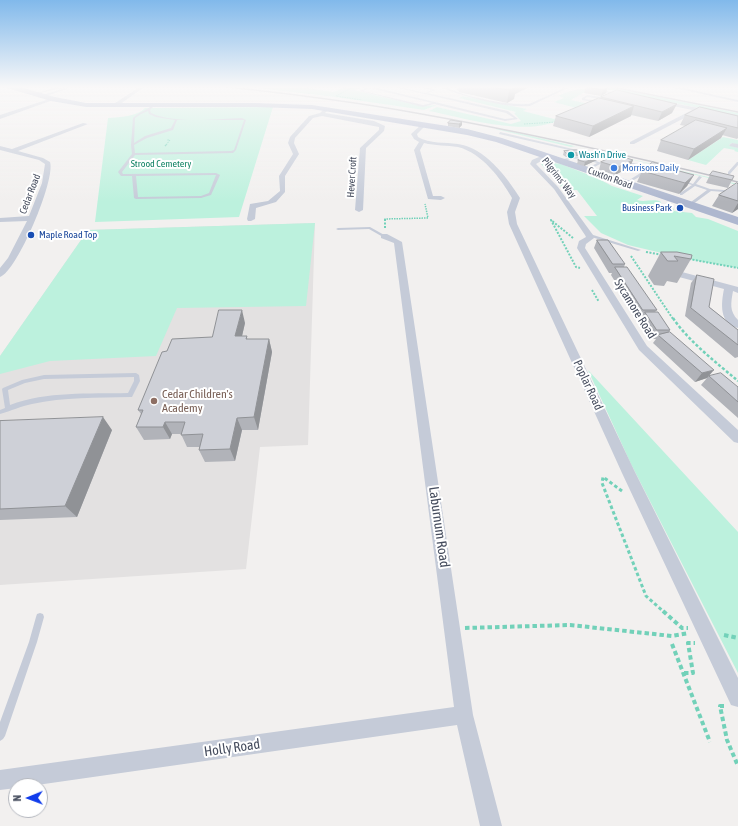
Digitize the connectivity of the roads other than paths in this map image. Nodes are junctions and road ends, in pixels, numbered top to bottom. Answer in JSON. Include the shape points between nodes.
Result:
{"nodes":[{"id":1,"x":84,"y":125,"type":"edge"},
{"id":2,"x":133,"y":125,"type":"edge"},
{"id":3,"x":175,"y":125,"type":"edge"},
{"id":4,"x":243,"y":125,"type":"edge"},
{"id":5,"x":304,"y":125,"type":"edge"},
{"id":6,"x":378,"y":125,"type":"edge"},
{"id":7,"x":420,"y":125,"type":"edge"},
{"id":8,"x":423,"y":125,"type":"junction"},
{"id":9,"x":668,"y":125,"type":"edge"},
{"id":10,"x":500,"y":133,"type":"dead end"},
{"id":11,"x":422,"y":142,"type":"junction"},
{"id":12,"x":132,"y":144,"type":"junction"},
{"id":13,"x":632,"y":144,"type":"dead end"},
{"id":14,"x":0,"y":148,"type":"edge"},
{"id":15,"x":13,"y":151,"type":"junction"},
{"id":16,"x":134,"y":154,"type":"junction"},
{"id":17,"x":546,"y":156,"type":"junction"},
{"id":18,"x":579,"y":156,"type":"junction"},
{"id":19,"x":563,"y":158,"type":"junction"},
{"id":20,"x":574,"y":158,"type":"junction"},
{"id":21,"x":607,"y":160,"type":"junction"},
{"id":22,"x":600,"y":163,"type":"junction"},
{"id":23,"x":738,"y":163,"type":"edge"},
{"id":24,"x":628,"y":166,"type":"edge"},
{"id":25,"x":590,"y":168,"type":"junction"},
{"id":26,"x":647,"y":171,"type":"junction"},
{"id":27,"x":654,"y":173,"type":"edge"},
{"id":28,"x":729,"y":173,"type":"edge"},
{"id":29,"x":134,"y":175,"type":"junction"},
{"id":30,"x":700,"y":177,"type":"dead end"},
{"id":31,"x":632,"y":180,"type":"dead end"},
{"id":32,"x":681,"y":181,"type":"edge"},
{"id":33,"x":694,"y":185,"type":"junction"},
{"id":34,"x":710,"y":190,"type":"junction"},
{"id":35,"x":738,"y":192,"type":"edge"},
{"id":36,"x":682,"y":194,"type":"edge"},
{"id":37,"x":441,"y":198,"type":"dead end"},
{"id":38,"x":688,"y":206,"type":"junction"},
{"id":39,"x":359,"y":210,"type":"dead end"},
{"id":40,"x":32,"y":218,"type":"junction"},
{"id":41,"x":251,"y":219,"type":"dead end"},
{"id":42,"x":0,"y":220,"type":"edge"},
{"id":43,"x":738,"y":222,"type":"edge"},
{"id":44,"x":738,"y":226,"type":"edge"},
{"id":45,"x":338,"y":229,"type":"dead end"},
{"id":46,"x":384,"y":236,"type":"joint"},
{"id":47,"x":590,"y":236,"type":"junction"},
{"id":48,"x":639,"y":250,"type":"road end"},
{"id":49,"x":0,"y":274,"type":"edge"},
{"id":50,"x":682,"y":275,"type":"edge"},
{"id":51,"x":733,"y":289,"type":"edge"},
{"id":52,"x":738,"y":325,"type":"edge"},
{"id":53,"x":8,"y":409,"type":"junction"},
{"id":54,"x":0,"y":412,"type":"edge"},
{"id":55,"x":738,"y":438,"type":"edge"},
{"id":56,"x":40,"y":617,"type":"dead end"},
{"id":57,"x":738,"y":698,"type":"edge"},
{"id":58,"x":464,"y":716,"type":"junction"},
{"id":59,"x":0,"y":736,"type":"edge"},
{"id":60,"x":0,"y":780,"type":"edge"},
{"id":61,"x":491,"y":826,"type":"edge"}],
"edges":[{"from":1,"to":15,"type":"street"},
{"from":2,"to":12,"type":"lane"},
{"from":3,"to":12,"type":"lane","via":[[172,129]]},
{"from":4,"to":16,"type":"lane","via":[[232,152]]},
{"from":5,"to":41,"type":"street","via":[[292,138],[291,143],[296,154],[282,176],[283,191],[269,204],[253,206]]},
{"from":6,"to":39,"type":"street","name":"Hever Croft","via":[[382,126],[382,130],[363,148]]},
{"from":7,"to":8,"type":"main road","name":"Cuxton Road"},
{"from":8,"to":11,"type":"street","via":[[414,135]]},
{"from":8,"to":17,"type":"main road","name":"Cuxton Road","via":[[480,134]]},
{"from":9,"to":13,"type":"street"},
{"from":10,"to":26,"type":"lane","via":[[650,168]]},
{"from":11,"to":37,"type":"street","via":[[417,150],[430,198]]},
{"from":11,"to":57,"type":"street","name":"Poplar Road","via":[[452,144],[473,151],[490,165],[514,194],[515,201],[511,212],[513,224]]},
{"from":12,"to":16,"type":"lane"},
{"from":14,"to":15,"type":"street","name":"Cedar Road"},
{"from":15,"to":40,"type":"street","name":"Cedar Road","via":[[41,159],[48,163],[50,169]]},
{"from":16,"to":29,"type":"lane","via":[[120,172]]},
{"from":17,"to":19,"type":"main road","name":"Cuxton Road"},
{"from":17,"to":47,"type":"street","name":"Pilgrims' Way","via":[[533,163],[556,188]]},
{"from":18,"to":20,"type":"lane"},
{"from":18,"to":21,"type":"lane"},
{"from":18,"to":22,"type":"lane"},
{"from":19,"to":20,"type":"lane"},
{"from":19,"to":25,"type":"main road","name":"Cuxton Road"},
{"from":20,"to":25,"type":"lane"},
{"from":21,"to":22,"type":"lane"},
{"from":21,"to":24,"type":"lane"},
{"from":22,"to":25,"type":"lane"},
{"from":23,"to":28,"type":"lane"},
{"from":25,"to":38,"type":"main road","name":"Cuxton Road"},
{"from":26,"to":27,"type":"lane"},
{"from":26,"to":31,"type":"lane"},
{"from":29,"to":29,"type":"lane","via":[[215,174],[218,175],[210,194],[136,198]]},
{"from":30,"to":33,"type":"lane"},
{"from":32,"to":33,"type":"lane"},
{"from":33,"to":34,"type":"lane"},
{"from":33,"to":36,"type":"lane"},
{"from":34,"to":35,"type":"lane"},
{"from":34,"to":38,"type":"lane"},
{"from":38,"to":43,"type":"main road","name":"Cuxton Road","via":[[702,208]]},
{"from":38,"to":44,"type":"main road","name":"Cuxton Road"},
{"from":40,"to":42,"type":"street"},
{"from":40,"to":49,"type":"street","name":"Cedar Road","via":[[13,257]]},
{"from":45,"to":46,"type":"lane","via":[[370,228]]},
{"from":46,"to":58,"type":"street","name":"Laburnum Road","via":[[398,242]]},
{"from":47,"to":48,"type":"lane"},
{"from":47,"to":55,"type":"street","name":"Sycamore Road","via":[[582,243],[581,248],[641,345]]},
{"from":50,"to":51,"type":"street"},
{"from":51,"to":52,"type":"street","via":[[725,310]]},
{"from":53,"to":53,"type":"lane","via":[[28,402],[51,399],[130,395],[137,381],[136,375],[44,377],[24,381],[5,389]]},
{"from":53,"to":54,"type":"lane"},
{"from":56,"to":59,"type":"lane"},
{"from":58,"to":60,"type":"street","name":"Holly Road"},
{"from":58,"to":61,"type":"street","name":"Laburnum Road"}]}
